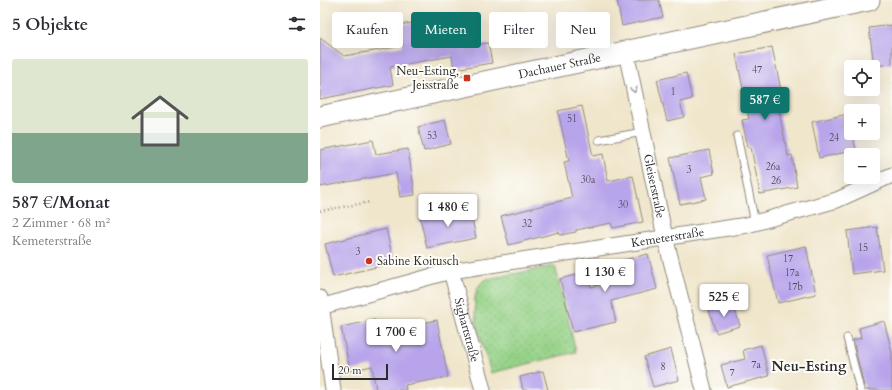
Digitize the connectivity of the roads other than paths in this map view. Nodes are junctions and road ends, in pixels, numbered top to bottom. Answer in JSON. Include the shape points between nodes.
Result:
{"nodes":[{"id":1,"x":869,"y":0,"type":"edge"},
{"id":2,"x":626,"y":52,"type":"junction"},
{"id":3,"x":320,"y":117,"type":"edge"},
{"id":4,"x":644,"y":132,"type":"junction"},
{"id":5,"x":737,"y":136,"type":"dead end"},
{"id":6,"x":599,"y":140,"type":"dead end"},
{"id":7,"x":892,"y":175,"type":"edge"},
{"id":8,"x":755,"y":223,"type":"junction"},
{"id":9,"x":666,"y":237,"type":"junction"},
{"id":10,"x":451,"y":271,"type":"junction"},
{"id":11,"x":321,"y":303,"type":"edge"},
{"id":12,"x":847,"y":338,"type":"dead end"},
{"id":13,"x":333,"y":390,"type":"edge"},
{"id":14,"x":483,"y":390,"type":"edge"},
{"id":15,"x":704,"y":390,"type":"edge"},
{"id":16,"x":860,"y":390,"type":"edge"}],
"edges":[{"from":1,"to":2,"type":"street","name":"Dachauer Straße"},
{"from":2,"to":3,"type":"street","name":"Dachauer Straße"},
{"from":2,"to":4,"type":"street","name":"Gleiserstraße","one_way":true},
{"from":4,"to":6,"type":"lane"},
{"from":4,"to":9,"type":"street","name":"Gleiserstraße"},
{"from":5,"to":8,"type":"lane"},
{"from":7,"to":8,"type":"street","name":"Kemeterstraße","via":[[837,200]]},
{"from":8,"to":9,"type":"street","name":"Kemeterstraße"},
{"from":9,"to":10,"type":"street","name":"Kemeterstraße"},
{"from":9,"to":15,"type":"street","name":"Gleiserstraße"},
{"from":10,"to":11,"type":"street","name":"Kemeterstraße"},
{"from":10,"to":14,"type":"street","name":"Sighartstraße"},
{"from":11,"to":13,"type":"street"},
{"from":12,"to":16,"type":"lane"}]}
